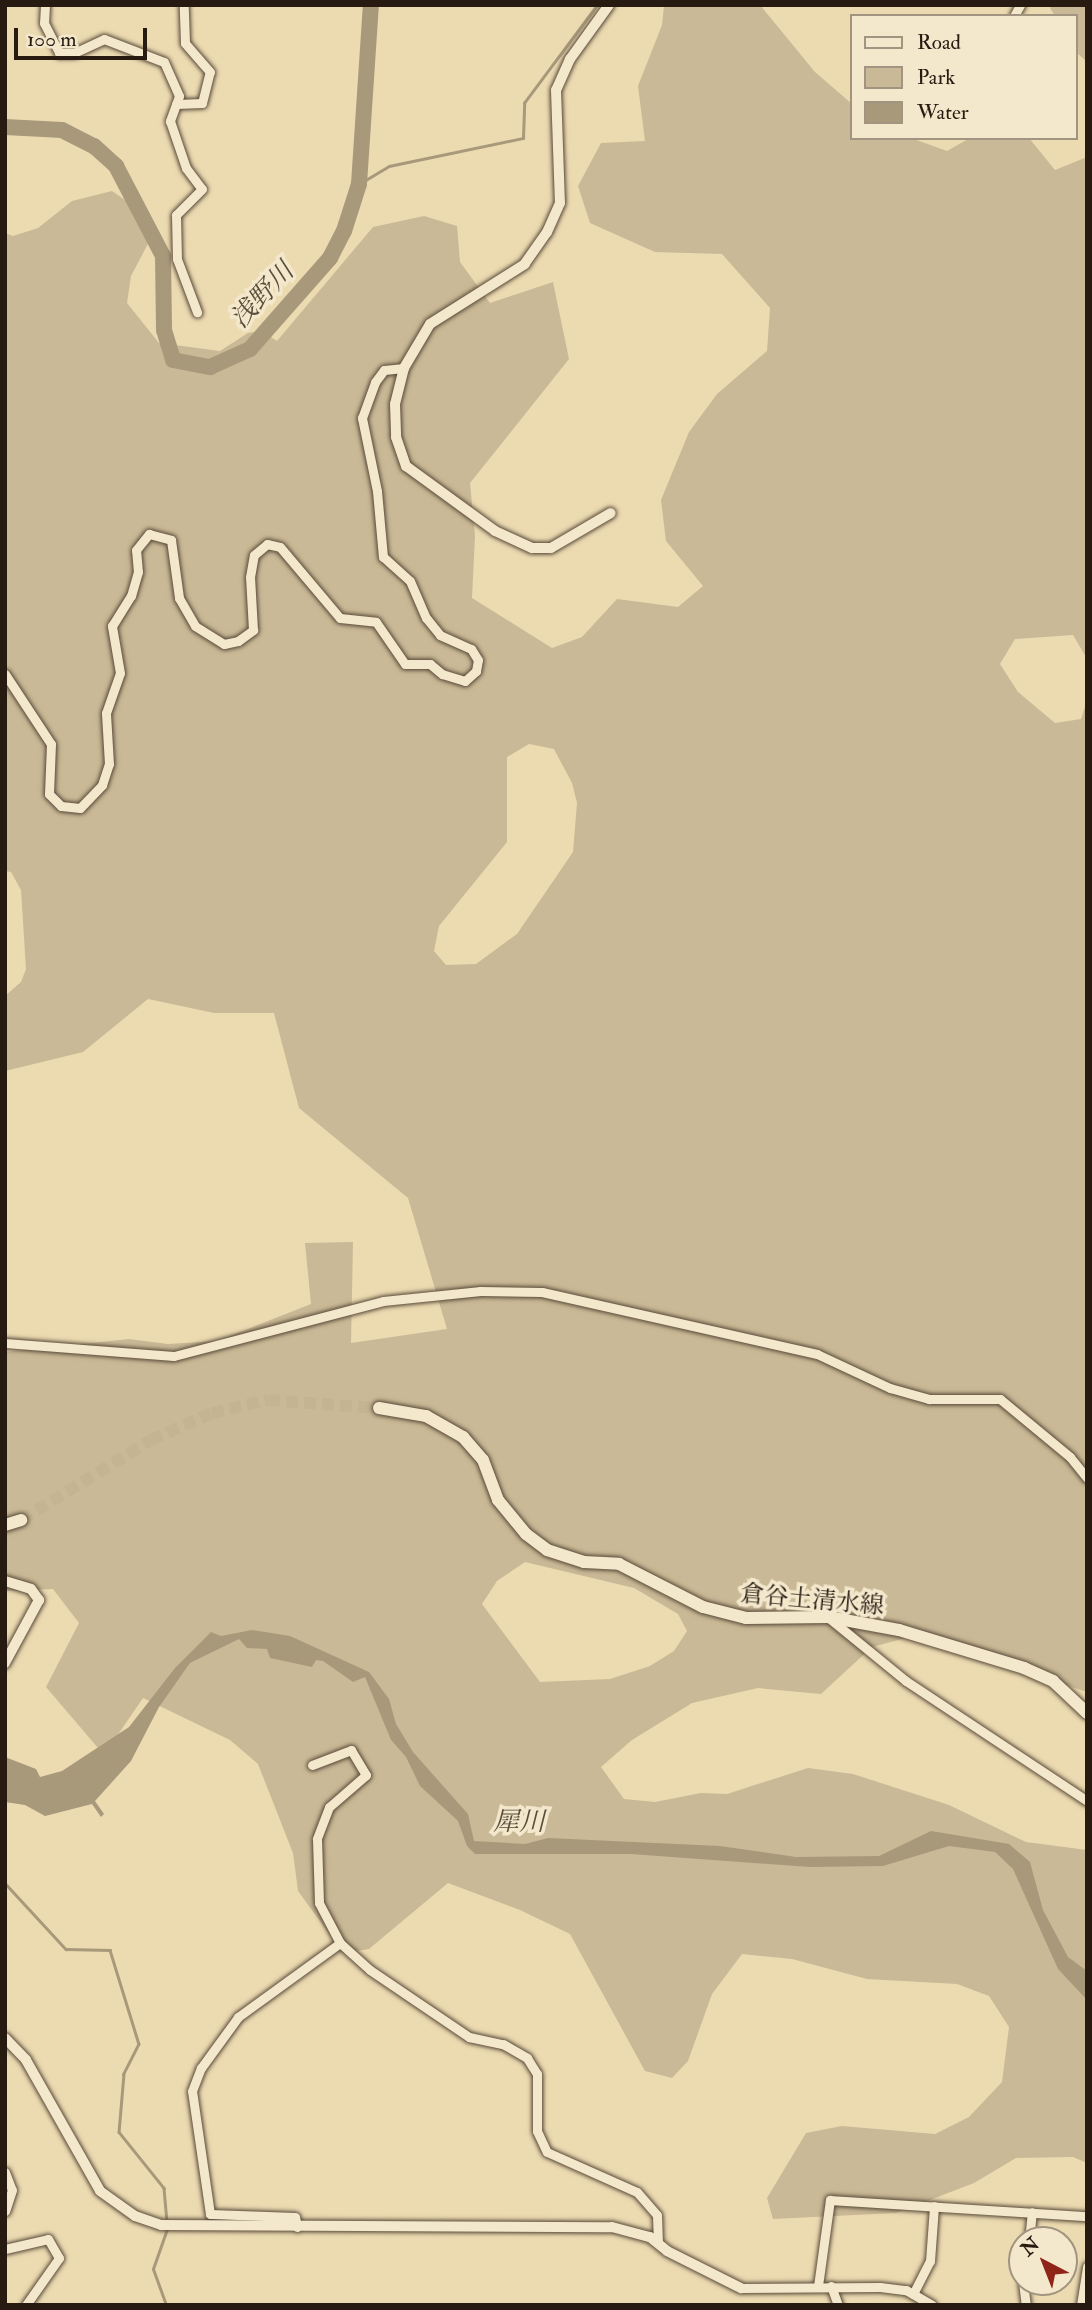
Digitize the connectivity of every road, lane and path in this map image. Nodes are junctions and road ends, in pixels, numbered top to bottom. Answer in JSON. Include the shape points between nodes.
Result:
{"nodes":[{"id":1,"x":45,"y":5,"type":"edge"},
{"id":2,"x":184,"y":5,"type":"edge"},
{"id":3,"x":610,"y":5,"type":"edge"},
{"id":4,"x":176,"y":103,"type":"junction"},
{"id":5,"x":197,"y":312,"type":"dead end"},
{"id":6,"x":404,"y":369,"type":"junction"},
{"id":7,"x":611,"y":513,"type":"dead end"},
{"id":8,"x":5,"y":674,"type":"edge"},
{"id":9,"x":5,"y":1343,"type":"edge"},
{"id":10,"x":379,"y":1408,"type":"tunnel mouth"},
{"id":11,"x":1087,"y":1478,"type":"edge"},
{"id":12,"x":22,"y":1520,"type":"tunnel mouth"},
{"id":13,"x":5,"y":1525,"type":"edge"},
{"id":14,"x":5,"y":1581,"type":"edge"},
{"id":15,"x":828,"y":1617,"type":"junction"},
{"id":16,"x":5,"y":1663,"type":"edge"},
{"id":17,"x":1087,"y":1713,"type":"edge"},
{"id":18,"x":312,"y":1765,"type":"dead end"},
{"id":19,"x":1087,"y":1801,"type":"edge"},
{"id":20,"x":340,"y":1943,"type":"junction"},
{"id":21,"x":5,"y":2038,"type":"edge"},
{"id":22,"x":5,"y":2172,"type":"edge"},
{"id":23,"x":934,"y":2207,"type":"junction"},
{"id":24,"x":5,"y":2211,"type":"edge"},
{"id":25,"x":1032,"y":2212,"type":"junction"},
{"id":26,"x":1087,"y":2216,"type":"edge"},
{"id":27,"x":1030,"y":2226,"type":"edge"},
{"id":28,"x":295,"y":2227,"type":"junction"},
{"id":29,"x":658,"y":2243,"type":"junction"},
{"id":30,"x":5,"y":2249,"type":"edge"},
{"id":31,"x":1087,"y":2266,"type":"edge"},
{"id":32,"x":818,"y":2286,"type":"junction"},
{"id":33,"x":831,"y":2286,"type":"junction"},
{"id":34,"x":741,"y":2288,"type":"joint"},
{"id":35,"x":913,"y":2294,"type":"junction"},
{"id":36,"x":26,"y":2305,"type":"edge"},
{"id":37,"x":838,"y":2305,"type":"edge"},
{"id":38,"x":932,"y":2305,"type":"edge"},
{"id":39,"x":1081,"y":2305,"type":"edge"}],
"edges":[{"from":1,"to":4,"type":"street","via":[[44,23],[59,53],[74,53],[104,40],[157,58],[164,62],[178,90]]},
{"from":2,"to":4,"type":"street","via":[[186,43],[210,72],[202,103]]},
{"from":3,"to":6,"type":"street","via":[[570,59],[556,90],[560,203],[547,232],[525,264],[430,324]]},
{"from":4,"to":5,"type":"street","via":[[170,121],[186,168],[202,189],[176,215],[177,259]]},
{"from":6,"to":7,"type":"street","via":[[395,404],[396,437],[406,466],[430,487],[495,531],[532,548],[569,542]]},
{"from":6,"to":8,"type":"street","via":[[384,370],[362,418],[377,491],[383,557],[411,580],[426,618],[440,635],[471,649],[478,660],[476,671],[465,681],[442,674],[430,664],[405,664],[376,622],[340,618],[280,547],[267,544],[254,555],[250,578],[253,630],[239,641],[224,644],[195,626],[179,597],[170,540],[149,534],[136,551],[138,572],[131,596],[112,626],[120,673],[106,713],[109,764],[102,785],[80,808],[61,806],[49,793],[51,744]]},
{"from":9,"to":11,"type":"street","via":[[174,1356],[383,1301],[480,1291],[542,1292],[817,1354],[890,1388],[929,1399],[1000,1399],[1070,1457]]},
{"from":10,"to":15,"type":"main road","name":"倉谷土清水線","via":[[426,1416],[463,1437],[483,1460],[498,1500],[526,1534],[547,1550],[584,1562],[619,1564],[703,1607],[746,1618]]},
{"from":12,"to":13,"type":"main road"},
{"from":14,"to":16,"type":"street","via":[[32,1589],[38,1600]]},
{"from":15,"to":17,"type":"main road","name":"倉谷土清水線","via":[[899,1630],[1024,1668],[1052,1681]]},
{"from":15,"to":19,"type":"street","via":[[906,1681]]},
{"from":18,"to":20,"type":"street","via":[[351,1750],[366,1775],[329,1807],[317,1839],[319,1903]]},
{"from":20,"to":28,"type":"street","via":[[238,2017],[201,2068],[192,2091],[210,2214],[295,2217]]},
{"from":20,"to":29,"type":"street","via":[[370,1970],[469,2037],[503,2044],[527,2058],[537,2074],[537,2131],[547,2152],[637,2192],[657,2215]]},
{"from":21,"to":28,"type":"street","via":[[26,2060],[100,2191],[119,2207],[161,2225]]},
{"from":22,"to":24,"type":"street","via":[[12,2190]]},
{"from":23,"to":25,"type":"street"},
{"from":23,"to":32,"type":"street","via":[[830,2200]]},
{"from":23,"to":35,"type":"street","via":[[930,2261]]},
{"from":25,"to":26,"type":"street"},
{"from":25,"to":27,"type":"street"},
{"from":28,"to":29,"type":"street","via":[[572,2225],[612,2227]]},
{"from":29,"to":34,"type":"street"},
{"from":30,"to":36,"type":"street","via":[[48,2239],[59,2258]]},
{"from":31,"to":39,"type":"street"},
{"from":32,"to":33,"type":"street"},
{"from":32,"to":34,"type":"street"},
{"from":33,"to":35,"type":"street","via":[[880,2287]]},
{"from":33,"to":37,"type":"street"},
{"from":35,"to":38,"type":"street"}]}
